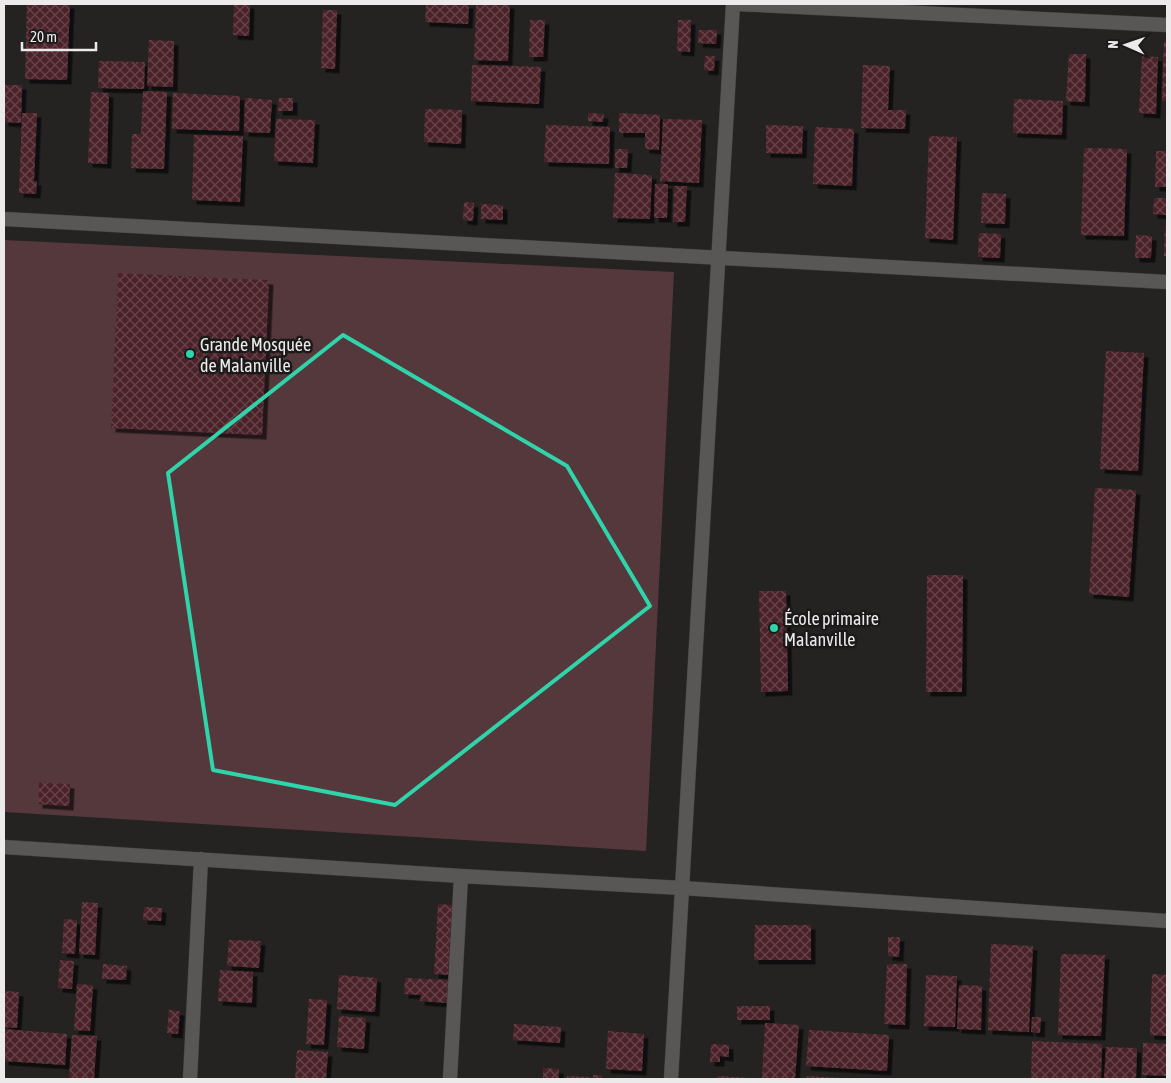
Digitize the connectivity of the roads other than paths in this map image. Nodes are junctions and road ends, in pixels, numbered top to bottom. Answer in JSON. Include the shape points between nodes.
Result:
{"nodes":[{"id":1,"x":735,"y":4,"type":"edge"},
{"id":2,"x":1167,"y":25,"type":"edge"},
{"id":3,"x":4,"y":219,"type":"edge"},
{"id":4,"x":719,"y":258,"type":"junction"},
{"id":5,"x":1167,"y":282,"type":"edge"},
{"id":6,"x":4,"y":848,"type":"edge"},
{"id":7,"x":201,"y":859,"type":"junction"},
{"id":8,"x":461,"y":876,"type":"junction"},
{"id":9,"x":682,"y":888,"type":"junction"},
{"id":10,"x":1167,"y":921,"type":"edge"},
{"id":11,"x":190,"y":1079,"type":"edge"},
{"id":12,"x":450,"y":1079,"type":"edge"},
{"id":13,"x":671,"y":1079,"type":"edge"}],
"edges":[{"from":1,"to":2,"type":"street"},
{"from":1,"to":4,"type":"street"},
{"from":3,"to":4,"type":"street"},
{"from":4,"to":5,"type":"street"},
{"from":4,"to":9,"type":"street"},
{"from":6,"to":7,"type":"street"},
{"from":7,"to":8,"type":"street"},
{"from":7,"to":11,"type":"street"},
{"from":8,"to":9,"type":"street"},
{"from":8,"to":12,"type":"street"},
{"from":9,"to":10,"type":"street"},
{"from":9,"to":13,"type":"street"}]}
